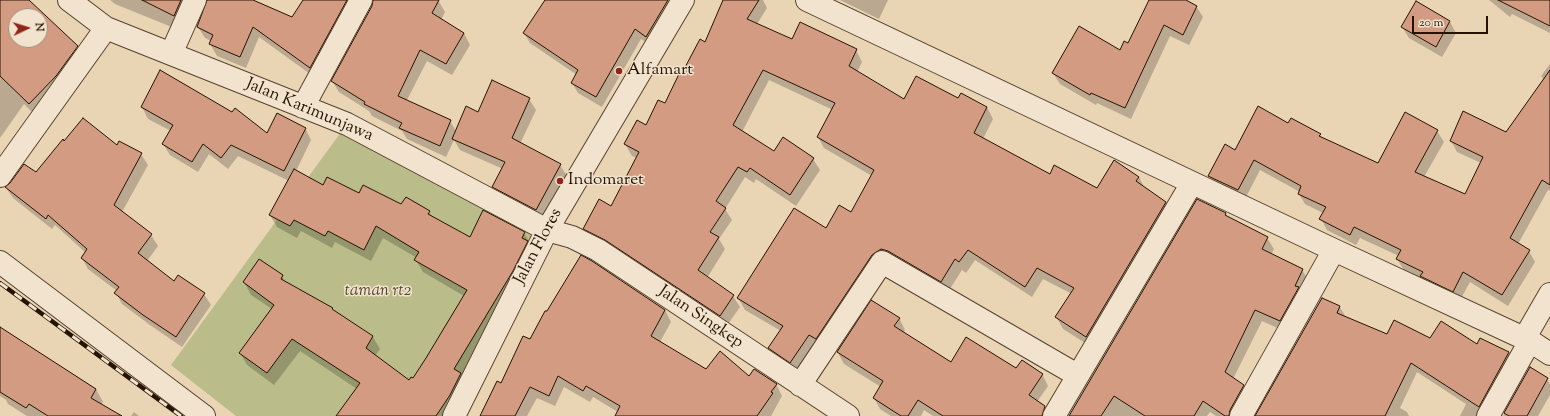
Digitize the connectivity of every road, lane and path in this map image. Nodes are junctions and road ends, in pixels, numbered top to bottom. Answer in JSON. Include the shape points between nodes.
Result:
{"nodes":[{"id":1,"x":69,"y":0,"type":"edge"},
{"id":2,"x":195,"y":0,"type":"edge"},
{"id":3,"x":361,"y":0,"type":"edge"},
{"id":4,"x":683,"y":0,"type":"edge"},
{"id":5,"x":807,"y":0,"type":"edge"},
{"id":6,"x":106,"y":28,"type":"junction"},
{"id":7,"x":171,"y":54,"type":"junction"},
{"id":8,"x":303,"y":107,"type":"junction"},
{"id":9,"x":0,"y":176,"type":"edge"},
{"id":10,"x":1192,"y":183,"type":"junction"},
{"id":11,"x":547,"y":230,"type":"junction"},
{"id":12,"x":1334,"y":250,"type":"junction"},
{"id":13,"x":0,"y":262,"type":"edge"},
{"id":14,"x":1550,"y":294,"type":"edge"},
{"id":15,"x":1527,"y":340,"type":"junction"},
{"id":16,"x":1550,"y":354,"type":"edge"},
{"id":17,"x":1077,"y":375,"type":"junction"},
{"id":18,"x":800,"y":385,"type":"junction"},
{"id":19,"x":204,"y":416,"type":"edge"},
{"id":20,"x":454,"y":416,"type":"edge"},
{"id":21,"x":848,"y":416,"type":"edge"},
{"id":22,"x":1054,"y":416,"type":"edge"},
{"id":23,"x":1241,"y":416,"type":"edge"},
{"id":24,"x":1488,"y":416,"type":"edge"}],
"edges":[{"from":1,"to":6,"type":"street","name":"Jalan Karimunjawa"},
{"from":2,"to":7,"type":"street"},
{"from":3,"to":8,"type":"street"},
{"from":4,"to":11,"type":"street","name":"Jalan Flores"},
{"from":5,"to":10,"type":"street"},
{"from":6,"to":7,"type":"street","name":"Jalan Karimunjawa"},
{"from":6,"to":9,"type":"street"},
{"from":7,"to":8,"type":"street","name":"Jalan Karimunjawa"},
{"from":8,"to":11,"type":"street","name":"Jalan Karimunjawa","via":[[347,124]]},
{"from":10,"to":12,"type":"street"},
{"from":10,"to":17,"type":"street"},
{"from":11,"to":18,"type":"street","name":"Jalan Singkep","via":[[572,237],[598,250]]},
{"from":11,"to":20,"type":"street","name":"Jalan Flores"},
{"from":12,"to":15,"type":"street"},
{"from":12,"to":23,"type":"street"},
{"from":13,"to":19,"type":"street"},
{"from":14,"to":15,"type":"street"},
{"from":15,"to":16,"type":"street"},
{"from":15,"to":24,"type":"street"},
{"from":17,"to":18,"type":"street","via":[[882,262]]},
{"from":17,"to":22,"type":"street"},
{"from":18,"to":21,"type":"street","name":"Jalan Singkep"}]}
